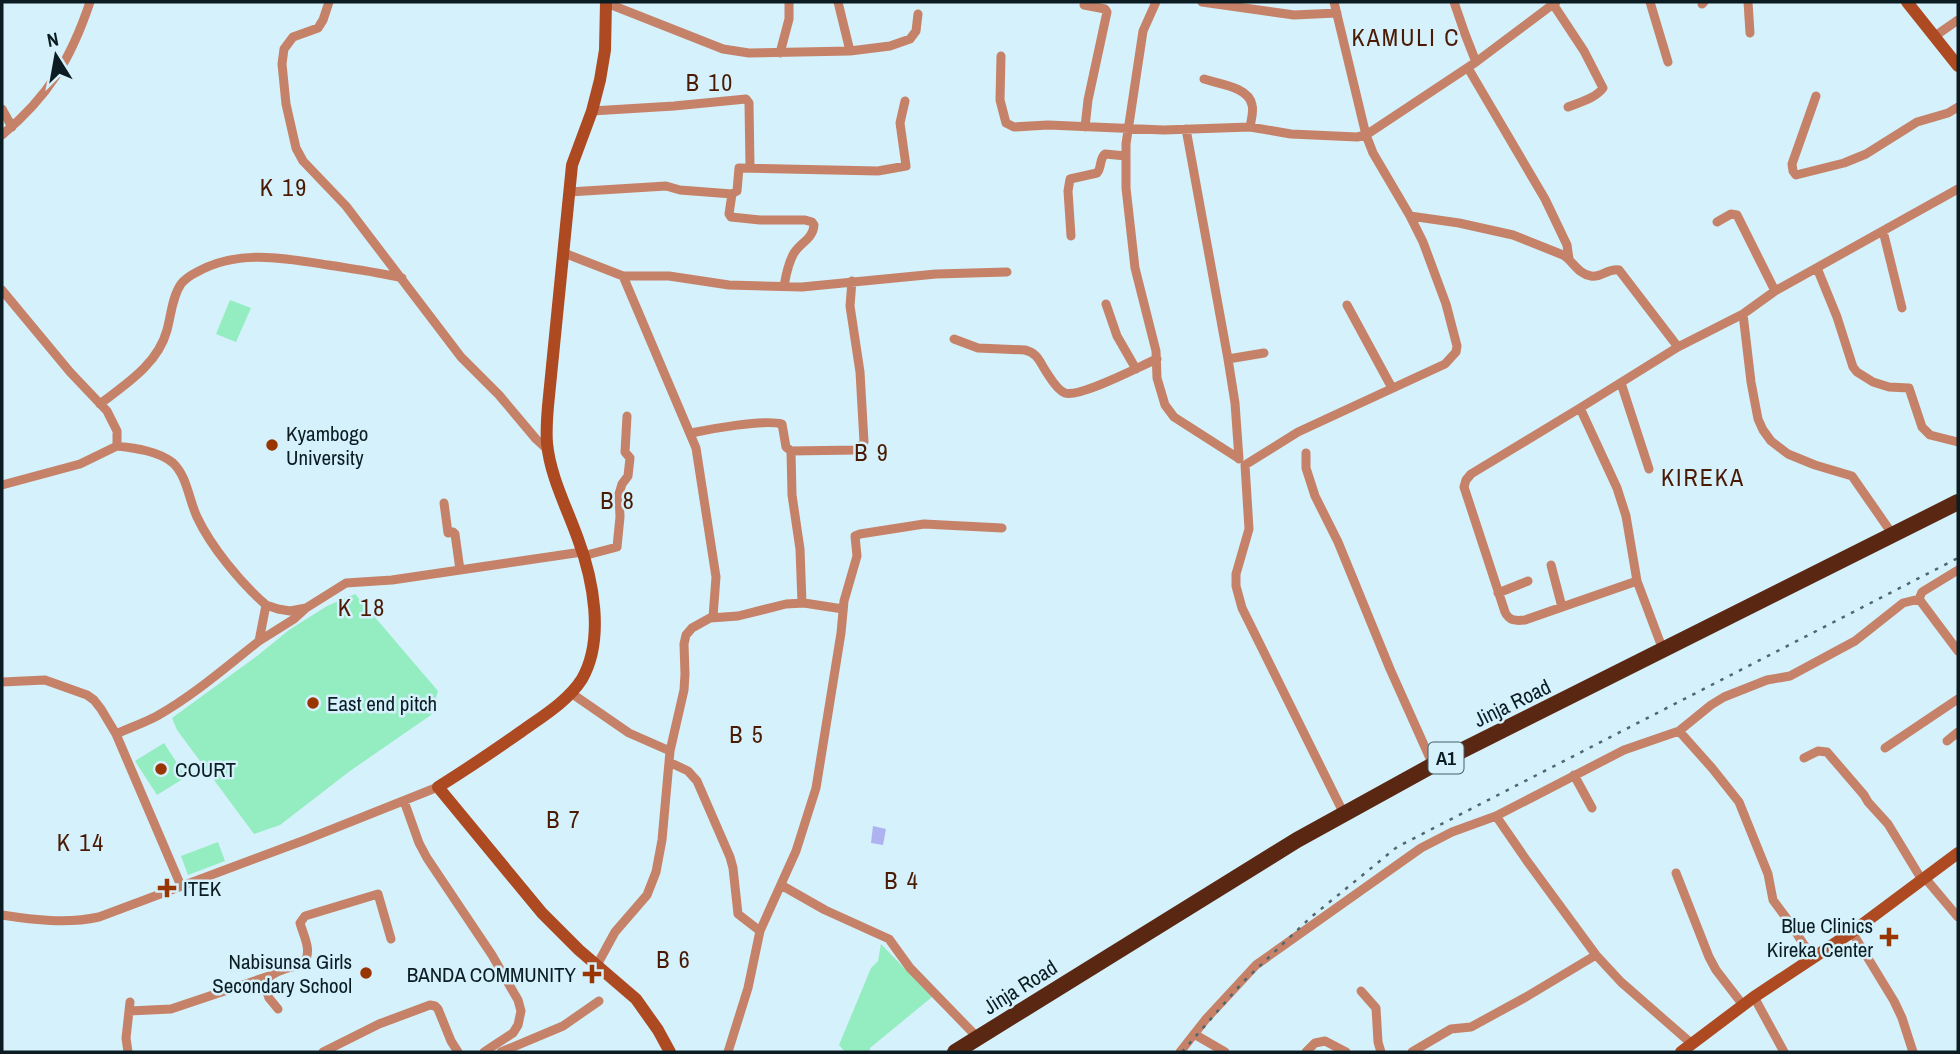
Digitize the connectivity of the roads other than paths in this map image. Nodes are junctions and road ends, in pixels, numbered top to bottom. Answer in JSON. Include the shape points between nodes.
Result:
{"nodes":[{"id":1,"x":90,"y":2,"type":"edge"},
{"id":2,"x":329,"y":2,"type":"edge"},
{"id":3,"x":605,"y":2,"type":"edge"},
{"id":4,"x":789,"y":2,"type":"edge"},
{"id":5,"x":838,"y":2,"type":"edge"},
{"id":6,"x":1156,"y":2,"type":"edge"},
{"id":7,"x":1202,"y":2,"type":"edge"},
{"id":8,"x":1334,"y":2,"type":"edge"},
{"id":9,"x":1454,"y":2,"type":"edge"},
{"id":10,"x":1650,"y":2,"type":"edge"},
{"id":11,"x":1748,"y":2,"type":"edge"},
{"id":12,"x":1907,"y":2,"type":"edge"},
{"id":13,"x":1551,"y":4,"type":"edge"},
{"id":14,"x":1084,"y":5,"type":"dead end"},
{"id":15,"x":1239,"y":5,"type":"edge"},
{"id":16,"x":1337,"y":13,"type":"junction"},
{"id":17,"x":918,"y":14,"type":"dead end"},
{"id":18,"x":1958,"y":20,"type":"edge"},
{"id":19,"x":1749,"y":33,"type":"dead end"},
{"id":20,"x":1935,"y":36,"type":"junction"},
{"id":21,"x":850,"y":51,"type":"junction"},
{"id":22,"x":780,"y":52,"type":"junction"},
{"id":23,"x":1001,"y":56,"type":"dead end"},
{"id":24,"x":1668,"y":62,"type":"dead end"},
{"id":25,"x":1472,"y":65,"type":"junction"},
{"id":26,"x":1958,"y":66,"type":"edge"},
{"id":27,"x":1204,"y":79,"type":"dead end"},
{"id":28,"x":1816,"y":96,"type":"dead end"},
{"id":29,"x":905,"y":101,"type":"dead end"},
{"id":30,"x":1568,"y":107,"type":"dead end"},
{"id":31,"x":1958,"y":107,"type":"edge"},
{"id":32,"x":2,"y":109,"type":"edge"},
{"id":33,"x":592,"y":111,"type":"junction"},
{"id":34,"x":12,"y":127,"type":"junction"},
{"id":35,"x":1085,"y":127,"type":"junction"},
{"id":36,"x":1250,"y":127,"type":"junction"},
{"id":37,"x":1128,"y":128,"type":"junction"},
{"id":38,"x":1186,"y":129,"type":"junction"},
{"id":39,"x":2,"y":135,"type":"edge"},
{"id":40,"x":1366,"y":135,"type":"junction"},
{"id":41,"x":1126,"y":156,"type":"junction"},
{"id":42,"x":750,"y":167,"type":"junction"},
{"id":43,"x":1958,"y":189,"type":"edge"},
{"id":44,"x":569,"y":192,"type":"junction"},
{"id":45,"x":732,"y":194,"type":"junction"},
{"id":46,"x":1410,"y":215,"type":"junction"},
{"id":47,"x":1717,"y":222,"type":"dead end"},
{"id":48,"x":1883,"y":231,"type":"junction"},
{"id":49,"x":1071,"y":236,"type":"dead end"},
{"id":50,"x":564,"y":253,"type":"junction"},
{"id":51,"x":1569,"y":259,"type":"junction"},
{"id":52,"x":1816,"y":268,"type":"junction"},
{"id":53,"x":1007,"y":272,"type":"dead end"},
{"id":54,"x":624,"y":276,"type":"junction"},
{"id":55,"x":402,"y":278,"type":"junction"},
{"id":56,"x":852,"y":281,"type":"junction"},
{"id":57,"x":784,"y":286,"type":"junction"},
{"id":58,"x":2,"y":290,"type":"edge"},
{"id":59,"x":1775,"y":291,"type":"junction"},
{"id":60,"x":1106,"y":304,"type":"dead end"},
{"id":61,"x":1348,"y":305,"type":"dead end"},
{"id":62,"x":1902,"y":308,"type":"dead end"},
{"id":63,"x":1743,"y":314,"type":"junction"},
{"id":64,"x":954,"y":339,"type":"dead end"},
{"id":65,"x":1678,"y":347,"type":"junction"},
{"id":66,"x":1264,"y":353,"type":"dead end"},
{"id":67,"x":1157,"y":359,"type":"junction"},
{"id":68,"x":1228,"y":359,"type":"junction"},
{"id":69,"x":1136,"y":369,"type":"junction"},
{"id":70,"x":1621,"y":383,"type":"junction"},
{"id":71,"x":1392,"y":388,"type":"junction"},
{"id":72,"x":100,"y":404,"type":"junction"},
{"id":73,"x":1580,"y":408,"type":"junction"},
{"id":74,"x":628,"y":416,"type":"dead end"},
{"id":75,"x":691,"y":433,"type":"junction"},
{"id":76,"x":1958,"y":442,"type":"edge"},
{"id":77,"x":117,"y":446,"type":"junction"},
{"id":78,"x":548,"y":450,"type":"junction"},
{"id":79,"x":791,"y":451,"type":"junction"},
{"id":80,"x":1306,"y":453,"type":"dead end"},
{"id":81,"x":1242,"y":461,"type":"junction"},
{"id":82,"x":1649,"y":469,"type":"dead end"},
{"id":83,"x":2,"y":485,"type":"edge"},
{"id":84,"x":1958,"y":502,"type":"edge"},
{"id":85,"x":444,"y":503,"type":"dead end"},
{"id":86,"x":1002,"y":528,"type":"dead end"},
{"id":87,"x":1893,"y":535,"type":"junction"},
{"id":88,"x":583,"y":554,"type":"junction"},
{"id":89,"x":1551,"y":565,"type":"dead end"},
{"id":90,"x":460,"y":570,"type":"junction"},
{"id":91,"x":1958,"y":570,"type":"edge"},
{"id":92,"x":1528,"y":581,"type":"dead end"},
{"id":93,"x":1637,"y":581,"type":"junction"},
{"id":94,"x":1498,"y":593,"type":"junction"},
{"id":95,"x":1919,"y":599,"type":"junction"},
{"id":96,"x":802,"y":603,"type":"junction"},
{"id":97,"x":266,"y":605,"type":"junction"},
{"id":98,"x":1562,"y":607,"type":"junction"},
{"id":99,"x":306,"y":608,"type":"junction"},
{"id":100,"x":843,"y":609,"type":"junction"},
{"id":101,"x":713,"y":617,"type":"junction"},
{"id":102,"x":259,"y":641,"type":"junction"},
{"id":103,"x":1663,"y":650,"type":"junction"},
{"id":104,"x":1958,"y":652,"type":"edge"},
{"id":105,"x":2,"y":682,"type":"edge"},
{"id":106,"x":571,"y":693,"type":"junction"},
{"id":107,"x":1958,"y":699,"type":"edge"},
{"id":108,"x":1679,"y":731,"type":"junction"},
{"id":109,"x":1958,"y":732,"type":"edge"},
{"id":110,"x":116,"y":734,"type":"junction"},
{"id":111,"x":1947,"y":741,"type":"dead end"},
{"id":112,"x":1885,"y":748,"type":"dead end"},
{"id":113,"x":670,"y":751,"type":"junction"},
{"id":114,"x":1804,"y":758,"type":"dead end"},
{"id":115,"x":669,"y":762,"type":"junction"},
{"id":116,"x":1433,"y":765,"type":"junction"},
{"id":117,"x":1574,"y":775,"type":"junction"},
{"id":118,"x":438,"y":787,"type":"junction"},
{"id":119,"x":404,"y":802,"type":"junction"},
{"id":120,"x":1592,"y":808,"type":"dead end"},
{"id":121,"x":1344,"y":814,"type":"junction"},
{"id":122,"x":1496,"y":816,"type":"junction"},
{"id":123,"x":1958,"y":853,"type":"edge"},
{"id":124,"x":1676,"y":873,"type":"dead end"},
{"id":125,"x":1924,"y":879,"type":"junction"},
{"id":126,"x":781,"y":885,"type":"junction"},
{"id":127,"x":181,"y":886,"type":"junction"},
{"id":128,"x":2,"y":915,"type":"edge"},
{"id":129,"x":1958,"y":917,"type":"edge"},
{"id":130,"x":760,"y":931,"type":"junction"},
{"id":131,"x":1852,"y":932,"type":"junction"},
{"id":132,"x":391,"y":939,"type":"dead end"},
{"id":133,"x":1596,"y":955,"type":"junction"},
{"id":134,"x":1813,"y":959,"type":"junction"},
{"id":135,"x":597,"y":965,"type":"junction"},
{"id":136,"x":269,"y":976,"type":"junction"},
{"id":137,"x":1361,"y":990,"type":"dead end"},
{"id":138,"x":1754,"y":997,"type":"junction"},
{"id":139,"x":599,"y":1001,"type":"dead end"},
{"id":140,"x":1742,"y":1006,"type":"junction"},
{"id":141,"x":278,"y":1009,"type":"dead end"},
{"id":142,"x":1194,"y":1034,"type":"junction"},
{"id":143,"x":978,"y":1038,"type":"junction"},
{"id":144,"x":1692,"y":1044,"type":"junction"},
{"id":145,"x":961,"y":1051,"type":"edge"},
{"id":146,"x":128,"y":1052,"type":"edge"},
{"id":147,"x":323,"y":1052,"type":"edge"},
{"id":148,"x":458,"y":1052,"type":"edge"},
{"id":149,"x":484,"y":1052,"type":"edge"},
{"id":150,"x":501,"y":1052,"type":"edge"},
{"id":151,"x":670,"y":1052,"type":"edge"},
{"id":152,"x":728,"y":1052,"type":"edge"},
{"id":153,"x":1180,"y":1052,"type":"edge"},
{"id":154,"x":1225,"y":1052,"type":"edge"},
{"id":155,"x":1306,"y":1052,"type":"edge"},
{"id":156,"x":1346,"y":1052,"type":"edge"},
{"id":157,"x":1381,"y":1052,"type":"edge"},
{"id":158,"x":1412,"y":1052,"type":"edge"},
{"id":159,"x":1681,"y":1052,"type":"edge"},
{"id":160,"x":1784,"y":1052,"type":"edge"},
{"id":161,"x":1913,"y":1052,"type":"edge"}],
"edges":[{"from":1,"to":34,"type":"street","via":[[53,82]]},
{"from":2,"to":55,"type":"street","via":[[318,28],[293,37],[284,49],[292,138],[303,161],[346,206]]},
{"from":3,"to":22,"type":"street","via":[[723,49]]},
{"from":3,"to":33,"type":"street","via":[[605,50]]},
{"from":4,"to":22,"type":"street"},
{"from":5,"to":21,"type":"street"},
{"from":6,"to":37,"type":"street","via":[[1143,31]]},
{"from":7,"to":15,"type":"street"},
{"from":8,"to":16,"type":"street"},
{"from":9,"to":25,"type":"street"},
{"from":10,"to":24,"type":"street"},
{"from":11,"to":19,"type":"street"},
{"from":12,"to":20,"type":"street"},
{"from":13,"to":25,"type":"street"},
{"from":13,"to":30,"type":"street","via":[[1604,88]]},
{"from":14,"to":35,"type":"street","via":[[1107,12]]},
{"from":15,"to":16,"type":"street","via":[[1294,15]]},
{"from":16,"to":40,"type":"street"},
{"from":17,"to":21,"type":"street","via":[[916,31],[908,41]]},
{"from":18,"to":20,"type":"street"},
{"from":20,"to":26,"type":"street"},
{"from":21,"to":22,"type":"street"},
{"from":23,"to":35,"type":"street","via":[[1000,100],[1008,125]]},
{"from":25,"to":40,"type":"street"},
{"from":25,"to":51,"type":"street","via":[[1545,199],[1566,242]]},
{"from":27,"to":36,"type":"street","via":[[1241,90],[1250,98]]},
{"from":28,"to":31,"type":"street","via":[[1792,164],[1801,176],[1866,154],[1917,122]]},
{"from":29,"to":42,"type":"street","via":[[900,123],[906,166],[878,171]]},
{"from":32,"to":34,"type":"street"},
{"from":33,"to":42,"type":"street","via":[[746,99]]},
{"from":33,"to":44,"type":"street","via":[[572,165]]},
{"from":34,"to":39,"type":"street"},
{"from":35,"to":37,"type":"street"},
{"from":36,"to":38,"type":"street"},
{"from":36,"to":40,"type":"street","via":[[1313,136]]},
{"from":37,"to":38,"type":"street"},
{"from":37,"to":41,"type":"street"},
{"from":38,"to":68,"type":"street"},
{"from":40,"to":46,"type":"street"},
{"from":41,"to":49,"type":"street","via":[[1104,155],[1097,173],[1070,179]]},
{"from":41,"to":67,"type":"street","via":[[1135,268]]},
{"from":42,"to":45,"type":"street","via":[[739,168],[737,191]]},
{"from":43,"to":48,"type":"street"},
{"from":44,"to":45,"type":"street","via":[[666,186]]},
{"from":44,"to":50,"type":"street"},
{"from":45,"to":57,"type":"street","via":[[731,217],[813,224],[811,236],[793,254]]},
{"from":46,"to":51,"type":"street","via":[[1513,235]]},
{"from":46,"to":71,"type":"street","via":[[1434,269],[1457,346],[1445,364]]},
{"from":47,"to":59,"type":"street","via":[[1737,215]]},
{"from":48,"to":52,"type":"street"},
{"from":48,"to":62,"type":"street"},
{"from":50,"to":54,"type":"street"},
{"from":50,"to":78,"type":"street","via":[[548,406]]},
{"from":51,"to":65,"type":"street","via":[[1591,276],[1619,270]]},
{"from":52,"to":59,"type":"street"},
{"from":52,"to":76,"type":"street","via":[[1857,372],[1889,387],[1909,388],[1926,433]]},
{"from":53,"to":56,"type":"street"},
{"from":54,"to":57,"type":"street"},
{"from":54,"to":75,"type":"street"},
{"from":55,"to":72,"type":"street","via":[[270,257],[237,258],[206,267],[179,286],[163,341],[150,363]]},
{"from":55,"to":78,"type":"street","via":[[461,357]]},
{"from":56,"to":57,"type":"street"},
{"from":56,"to":79,"type":"street","via":[[850,306],[864,442],[856,450]]},
{"from":58,"to":72,"type":"street"},
{"from":59,"to":63,"type":"street"},
{"from":60,"to":69,"type":"street"},
{"from":61,"to":71,"type":"street"},
{"from":63,"to":65,"type":"street"},
{"from":63,"to":87,"type":"street","via":[[1751,382],[1763,430],[1788,454],[1852,476]]},
{"from":64,"to":69,"type":"street","via":[[978,348],[1033,352],[1066,393]]},
{"from":65,"to":70,"type":"street"},
{"from":66,"to":68,"type":"street"},
{"from":67,"to":69,"type":"street"},
{"from":67,"to":81,"type":"street","via":[[1157,378],[1170,414]]},
{"from":68,"to":81,"type":"street"},
{"from":70,"to":73,"type":"street"},
{"from":70,"to":82,"type":"street"},
{"from":71,"to":81,"type":"street"},
{"from":72,"to":77,"type":"street","via":[[113,421]]},
{"from":73,"to":93,"type":"street","via":[[1623,503]]},
{"from":73,"to":94,"type":"street","via":[[1466,480]]},
{"from":74,"to":88,"type":"street","via":[[625,452],[630,458],[619,494],[617,547]]},
{"from":75,"to":79,"type":"street","via":[[778,422]]},
{"from":75,"to":101,"type":"street","via":[[713,551]]},
{"from":77,"to":83,"type":"street","via":[[80,464]]},
{"from":77,"to":97,"type":"street","via":[[172,462],[201,526],[237,577]]},
{"from":78,"to":88,"type":"street"},
{"from":79,"to":96,"type":"street"},
{"from":80,"to":116,"type":"street","via":[[1315,496]]},
{"from":81,"to":121,"type":"street","via":[[1249,529],[1237,574],[1242,608]]},
{"from":84,"to":87,"type":"highway","name":"Jinja Road","number":"A1"},
{"from":85,"to":90,"type":"street"},
{"from":86,"to":100,"type":"street","via":[[924,524],[857,535],[856,561]]},
{"from":87,"to":103,"type":"highway","name":"Jinja Road","number":"A1"},
{"from":88,"to":90,"type":"street"},
{"from":88,"to":106,"type":"street","via":[[592,603],[593,644],[586,670]]},
{"from":89,"to":98,"type":"street"},
{"from":90,"to":99,"type":"street","via":[[346,583]]},
{"from":91,"to":95,"type":"street","via":[[1922,592]]},
{"from":92,"to":94,"type":"street"},
{"from":93,"to":98,"type":"street"},
{"from":93,"to":103,"type":"street"},
{"from":94,"to":98,"type":"street","via":[[1507,617],[1516,621]]},
{"from":95,"to":104,"type":"street"},
{"from":95,"to":108,"type":"street","via":[[1903,603],[1855,641],[1790,676],[1724,697]]},
{"from":96,"to":100,"type":"street"},
{"from":96,"to":101,"type":"street"},
{"from":97,"to":99,"type":"street","via":[[290,611]]},
{"from":97,"to":102,"type":"street"},
{"from":99,"to":102,"type":"street"},
{"from":100,"to":126,"type":"street","via":[[816,788]]},
{"from":101,"to":113,"type":"street","via":[[692,628],[685,638],[685,680]]},
{"from":102,"to":110,"type":"street","via":[[181,701]]},
{"from":103,"to":116,"type":"highway","name":"Jinja Road","number":"A1"},
{"from":105,"to":110,"type":"street","via":[[45,680],[87,695],[102,709]]},
{"from":106,"to":113,"type":"street","via":[[629,733]]},
{"from":106,"to":118,"type":"street"},
{"from":107,"to":112,"type":"street"},
{"from":108,"to":117,"type":"street","via":[[1624,750]]},
{"from":108,"to":134,"type":"street","via":[[1739,802],[1768,874],[1773,900]]},
{"from":109,"to":111,"type":"street"},
{"from":110,"to":127,"type":"street"},
{"from":113,"to":115,"type":"street"},
{"from":114,"to":125,"type":"street","via":[[1827,752],[1888,822]]},
{"from":115,"to":130,"type":"street","via":[[697,781],[730,858],[738,914]]},
{"from":115,"to":135,"type":"street","via":[[661,851],[653,882],[615,932]]},
{"from":116,"to":121,"type":"highway","name":"Jinja Road","number":"A1"},
{"from":117,"to":120,"type":"street"},
{"from":117,"to":122,"type":"street"},
{"from":118,"to":119,"type":"street"},
{"from":118,"to":135,"type":"street","via":[[542,913]]},
{"from":119,"to":127,"type":"street"},
{"from":119,"to":149,"type":"street","via":[[419,843],[519,1000],[521,1011],[513,1033]]},
{"from":121,"to":143,"type":"highway","name":"Jinja Road","number":"A1"},
{"from":122,"to":133,"type":"street"},
{"from":122,"to":142,"type":"street","via":[[1421,848],[1266,957]]},
{"from":123,"to":125,"type":"street"},
{"from":124,"to":140,"type":"street","via":[[1709,957]]},
{"from":125,"to":129,"type":"street"},
{"from":125,"to":131,"type":"street"},
{"from":126,"to":130,"type":"street"},
{"from":126,"to":143,"type":"street","via":[[889,939],[910,968]]},
{"from":127,"to":128,"type":"street","via":[[85,920]]},
{"from":130,"to":152,"type":"street"},
{"from":131,"to":134,"type":"street"},
{"from":131,"to":161,"type":"street","via":[[1894,1001]]},
{"from":132,"to":136,"type":"street","via":[[378,894],[346,903],[306,916],[300,923],[307,961]]},
{"from":133,"to":144,"type":"street"},
{"from":133,"to":158,"type":"street","via":[[1471,1027],[1451,1029]]},
{"from":134,"to":138,"type":"street"},
{"from":135,"to":151,"type":"street","via":[[636,999]]},
{"from":136,"to":141,"type":"street","via":[[264,987]]},
{"from":136,"to":146,"type":"street","via":[[171,1009],[130,1007]]},
{"from":137,"to":157,"type":"street","via":[[1376,1008]]},
{"from":138,"to":140,"type":"street"},
{"from":138,"to":160,"type":"street"},
{"from":139,"to":150,"type":"street","via":[[563,1026]]},
{"from":140,"to":144,"type":"street"},
{"from":142,"to":153,"type":"street"},
{"from":142,"to":154,"type":"street"},
{"from":143,"to":145,"type":"highway","name":"Jinja Road","number":"A1"},
{"from":144,"to":159,"type":"street"},
{"from":147,"to":148,"type":"street","via":[[430,1005],[438,1010]]},
{"from":155,"to":156,"type":"street","via":[[1325,1041]]}]}
